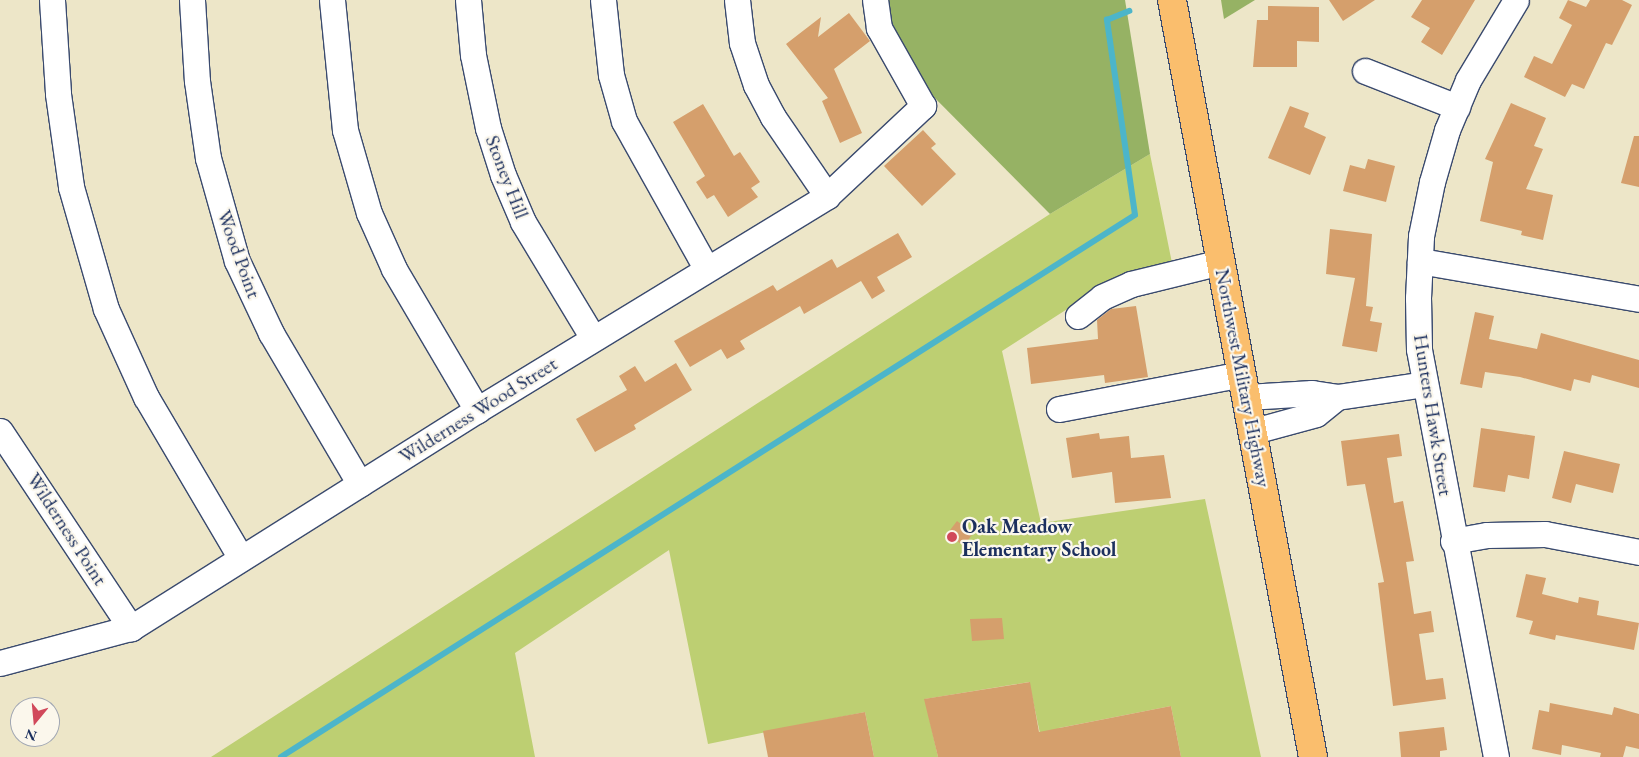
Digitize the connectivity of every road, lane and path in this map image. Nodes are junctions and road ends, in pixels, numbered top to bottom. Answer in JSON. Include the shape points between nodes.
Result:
{"nodes":[{"id":1,"x":52,"y":0,"type":"edge"},
{"id":2,"x":192,"y":0,"type":"edge"},
{"id":3,"x":332,"y":0,"type":"edge"},
{"id":4,"x":468,"y":0,"type":"edge"},
{"id":5,"x":603,"y":0,"type":"edge"},
{"id":6,"x":737,"y":0,"type":"edge"},
{"id":7,"x":875,"y":0,"type":"edge"},
{"id":8,"x":1172,"y":0,"type":"edge"},
{"id":9,"x":1516,"y":0,"type":"edge"},
{"id":10,"x":1365,"y":71,"type":"dead end"},
{"id":11,"x":1457,"y":107,"type":"junction"},
{"id":12,"x":827,"y":196,"type":"junction"},
{"id":13,"x":1420,"y":261,"type":"junction"},
{"id":14,"x":1220,"y":262,"type":"junction"},
{"id":15,"x":706,"y":268,"type":"junction"},
{"id":16,"x":1639,"y":300,"type":"edge"},
{"id":17,"x":1078,"y":316,"type":"dead end"},
{"id":18,"x":593,"y":338,"type":"junction"},
{"id":19,"x":1425,"y":384,"type":"junction"},
{"id":20,"x":1245,"y":386,"type":"junction"},
{"id":21,"x":1337,"y":397,"type":"junction"},
{"id":22,"x":1058,"y":409,"type":"dead end"},
{"id":23,"x":477,"y":410,"type":"junction"},
{"id":24,"x":0,"y":431,"type":"edge"},
{"id":25,"x":1254,"y":431,"type":"junction"},
{"id":26,"x":360,"y":484,"type":"junction"},
{"id":27,"x":1453,"y":541,"type":"junction"},
{"id":28,"x":1639,"y":552,"type":"edge"},
{"id":29,"x":241,"y":558,"type":"junction"},
{"id":30,"x":131,"y":628,"type":"junction"},
{"id":31,"x":0,"y":664,"type":"edge"},
{"id":32,"x":1314,"y":757,"type":"edge"},
{"id":33,"x":1496,"y":757,"type":"edge"}],
"edges":[{"from":1,"to":29,"type":"street","via":[[58,94],[71,187],[106,309],[146,398]]},
{"from":2,"to":26,"type":"street","name":"Wood Point","via":[[197,81],[208,158],[238,261],[270,334]]},
{"from":3,"to":23,"type":"street","via":[[345,130],[369,213],[394,269]]},
{"from":4,"to":18,"type":"street","name":"Stoney Hill","via":[[473,55],[488,128],[503,175],[523,222]]},
{"from":5,"to":15,"type":"street","via":[[611,75],[624,120]]},
{"from":6,"to":12,"type":"street","via":[[742,43],[756,85],[773,117]]},
{"from":7,"to":12,"type":"street","name":"Wilderness Wood Street","via":[[879,28],[923,106]]},
{"from":8,"to":14,"type":"main road","name":"Northwest Military Highway"},
{"from":9,"to":11,"type":"street","name":"Hunters Hawk Street","via":[[1490,40]]},
{"from":10,"to":11,"type":"street"},
{"from":11,"to":13,"type":"street","name":"Hunters Hawk Street","via":[[1432,182],[1421,236]]},
{"from":12,"to":15,"type":"street","name":"Wilderness Wood Street"},
{"from":13,"to":16,"type":"street"},
{"from":13,"to":19,"type":"street","name":"Hunters Hawk Street","via":[[1419,349]]},
{"from":14,"to":17,"type":"street","via":[[1131,284],[1102,296]]},
{"from":14,"to":20,"type":"main road","name":"Northwest Military Highway"},
{"from":15,"to":18,"type":"street","name":"Wilderness Wood Street"},
{"from":18,"to":23,"type":"street","name":"Wilderness Wood Street"},
{"from":19,"to":21,"type":"street"},
{"from":19,"to":27,"type":"street","name":"Hunters Hawk Street"},
{"from":20,"to":21,"type":"street"},
{"from":20,"to":22,"type":"street"},
{"from":20,"to":25,"type":"main road","name":"Northwest Military Highway"},
{"from":21,"to":25,"type":"street","via":[[1316,414]]},
{"from":23,"to":26,"type":"street","name":"Wilderness Wood Street"},
{"from":24,"to":30,"type":"street","name":"Wilderness Point"},
{"from":25,"to":32,"type":"main road","name":"Northwest Military Highway"},
{"from":26,"to":29,"type":"street","name":"Wilderness Wood Street"},
{"from":27,"to":28,"type":"street","via":[[1487,534],[1545,534]]},
{"from":27,"to":33,"type":"street","name":"Hunters Hawk Street"},
{"from":29,"to":30,"type":"street","name":"Wilderness Wood Street"},
{"from":30,"to":31,"type":"street","name":"Wilderness Wood Street"}]}
